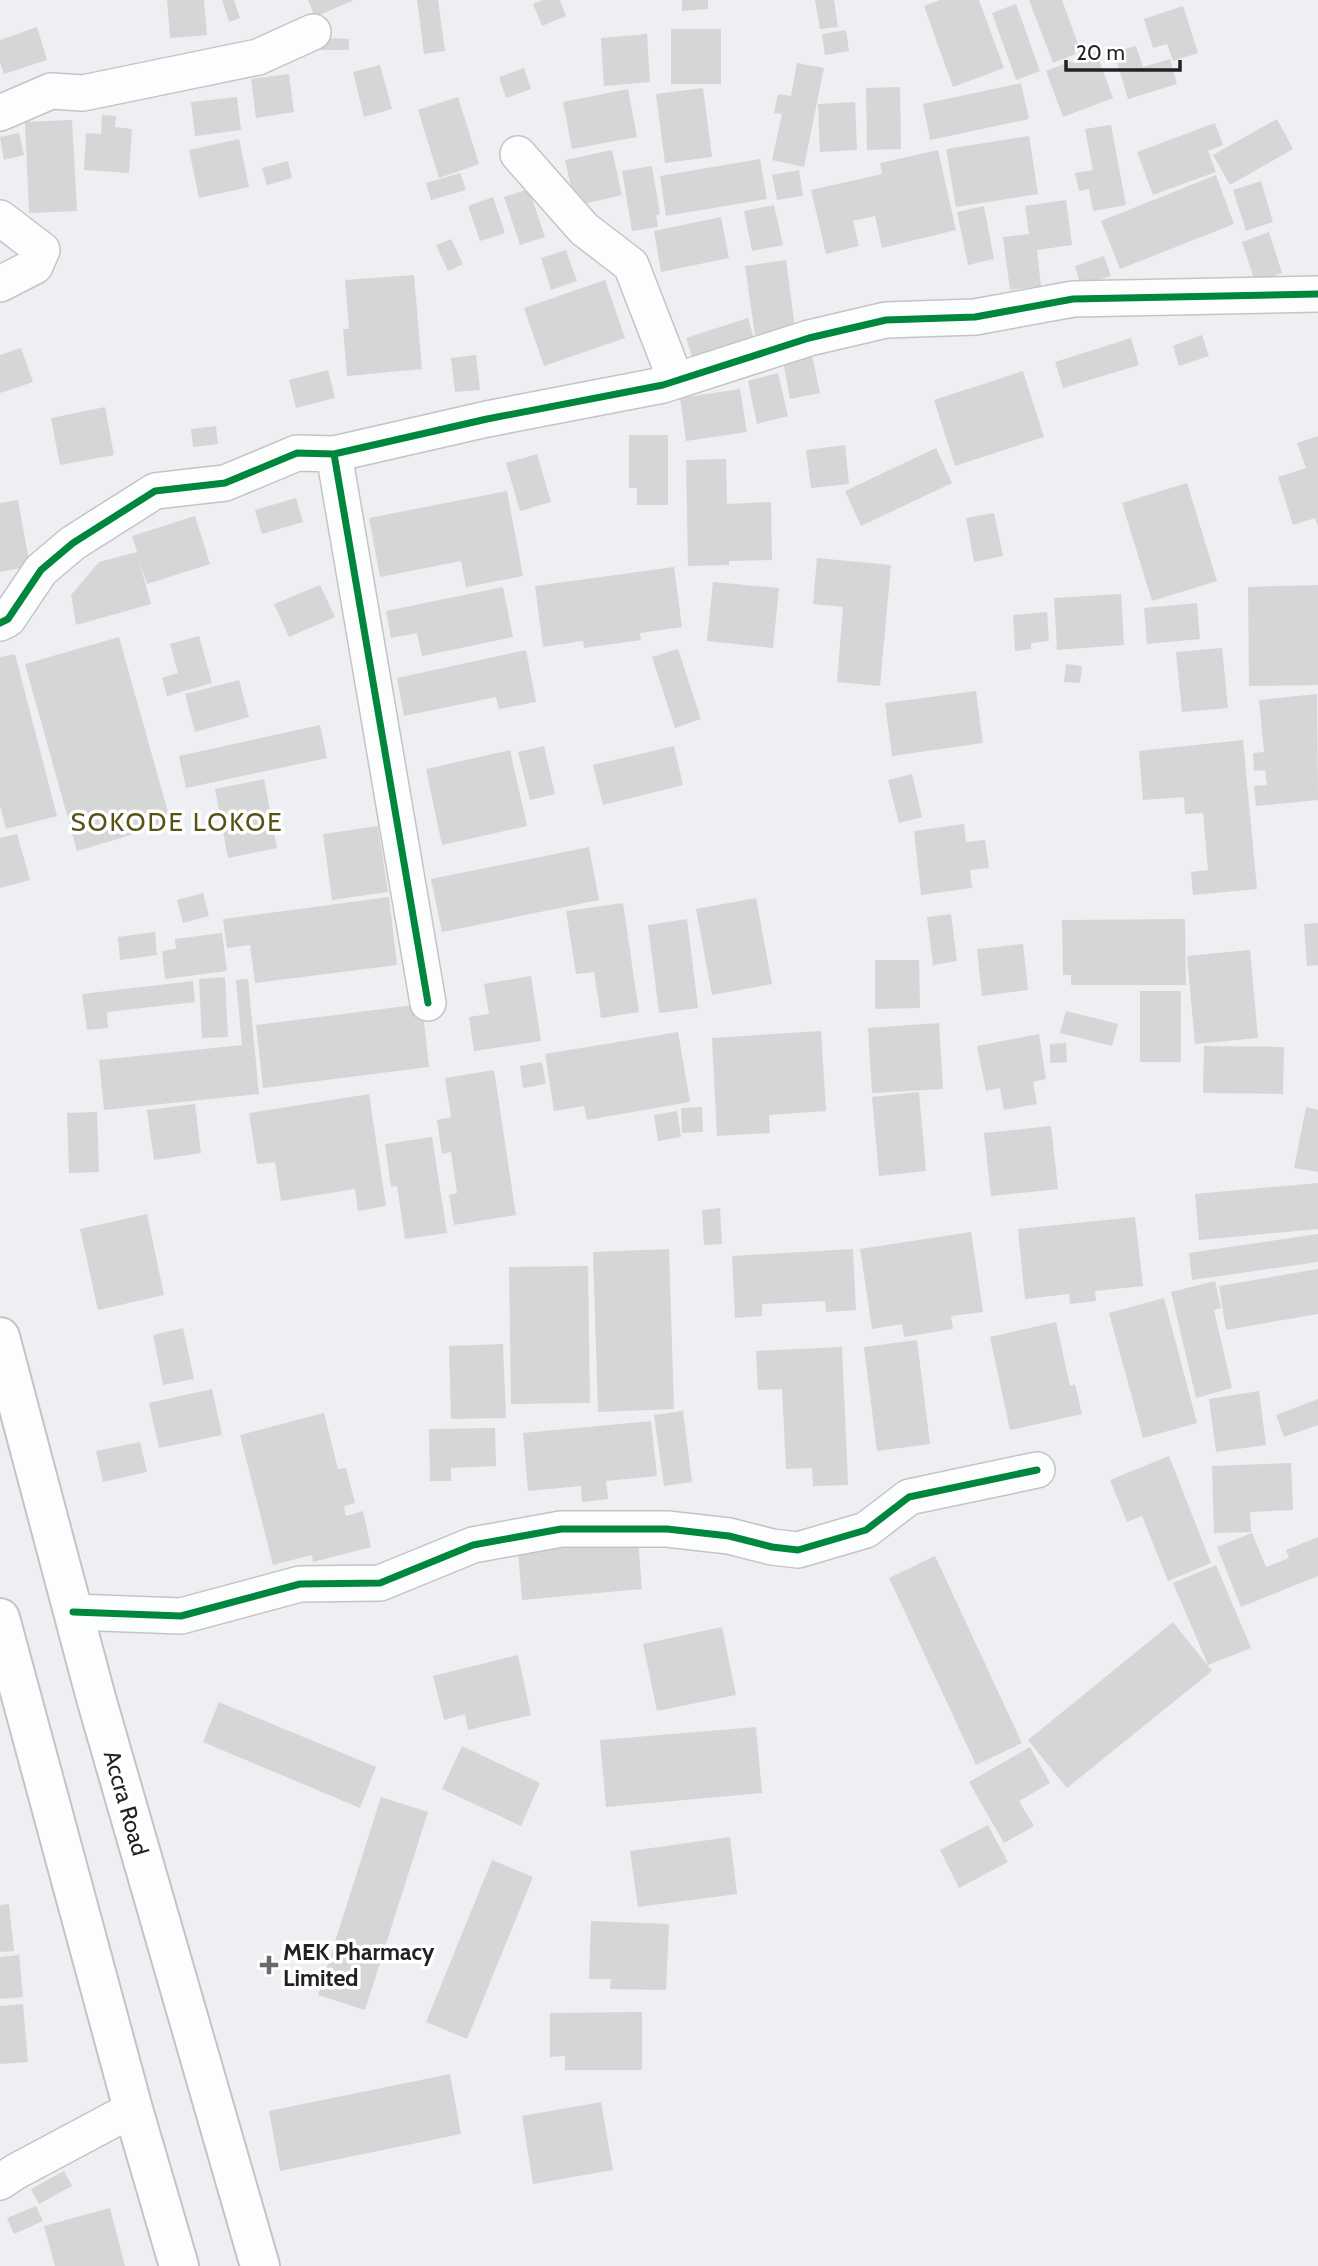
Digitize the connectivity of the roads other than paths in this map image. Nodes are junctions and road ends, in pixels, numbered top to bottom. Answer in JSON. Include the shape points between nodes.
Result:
{"nodes":[{"id":1,"x":313,"y":32,"type":"dead end"},
{"id":2,"x":0,"y":113,"type":"edge"},
{"id":3,"x":518,"y":154,"type":"dead end"},
{"id":4,"x":0,"y":218,"type":"edge"},
{"id":5,"x":0,"y":284,"type":"edge"},
{"id":6,"x":1318,"y":294,"type":"edge"},
{"id":7,"x":677,"y":381,"type":"junction"},
{"id":8,"x":334,"y":454,"type":"junction"},
{"id":9,"x":0,"y":623,"type":"edge"},
{"id":10,"x":428,"y":1003,"type":"dead end"},
{"id":11,"x":0,"y":1337,"type":"edge"},
{"id":12,"x":1037,"y":1470,"type":"dead end"},
{"id":13,"x":73,"y":1612,"type":"junction"},
{"id":14,"x":0,"y":1618,"type":"edge"},
{"id":15,"x":133,"y":2109,"type":"junction"},
{"id":16,"x":0,"y":2182,"type":"edge"},
{"id":17,"x":179,"y":2266,"type":"edge"},
{"id":18,"x":260,"y":2266,"type":"edge"}],
"edges":[{"from":1,"to":2,"type":"street","via":[[258,57],[83,93],[51,91]]},
{"from":3,"to":7,"type":"street","via":[[584,229],[631,265]]},
{"from":4,"to":5,"type":"street","via":[[42,250],[35,266]]},
{"from":6,"to":7,"type":"street","via":[[1073,299],[975,317],[886,320],[809,338]]},
{"from":7,"to":8,"type":"street"},
{"from":8,"to":9,"type":"street","via":[[297,453],[225,483],[155,491],[73,543],[41,570],[8,619]]},
{"from":8,"to":10,"type":"street"},
{"from":11,"to":13,"type":"main road","name":"Accra Road"},
{"from":12,"to":13,"type":"street","via":[[909,1497],[866,1530],[798,1550],[667,1529],[561,1530],[473,1545],[380,1583],[300,1584],[181,1616]]},
{"from":13,"to":18,"type":"main road","name":"Accra Road"},
{"from":14,"to":15,"type":"main road"},
{"from":15,"to":16,"type":"street"},
{"from":15,"to":17,"type":"main road"}]}
